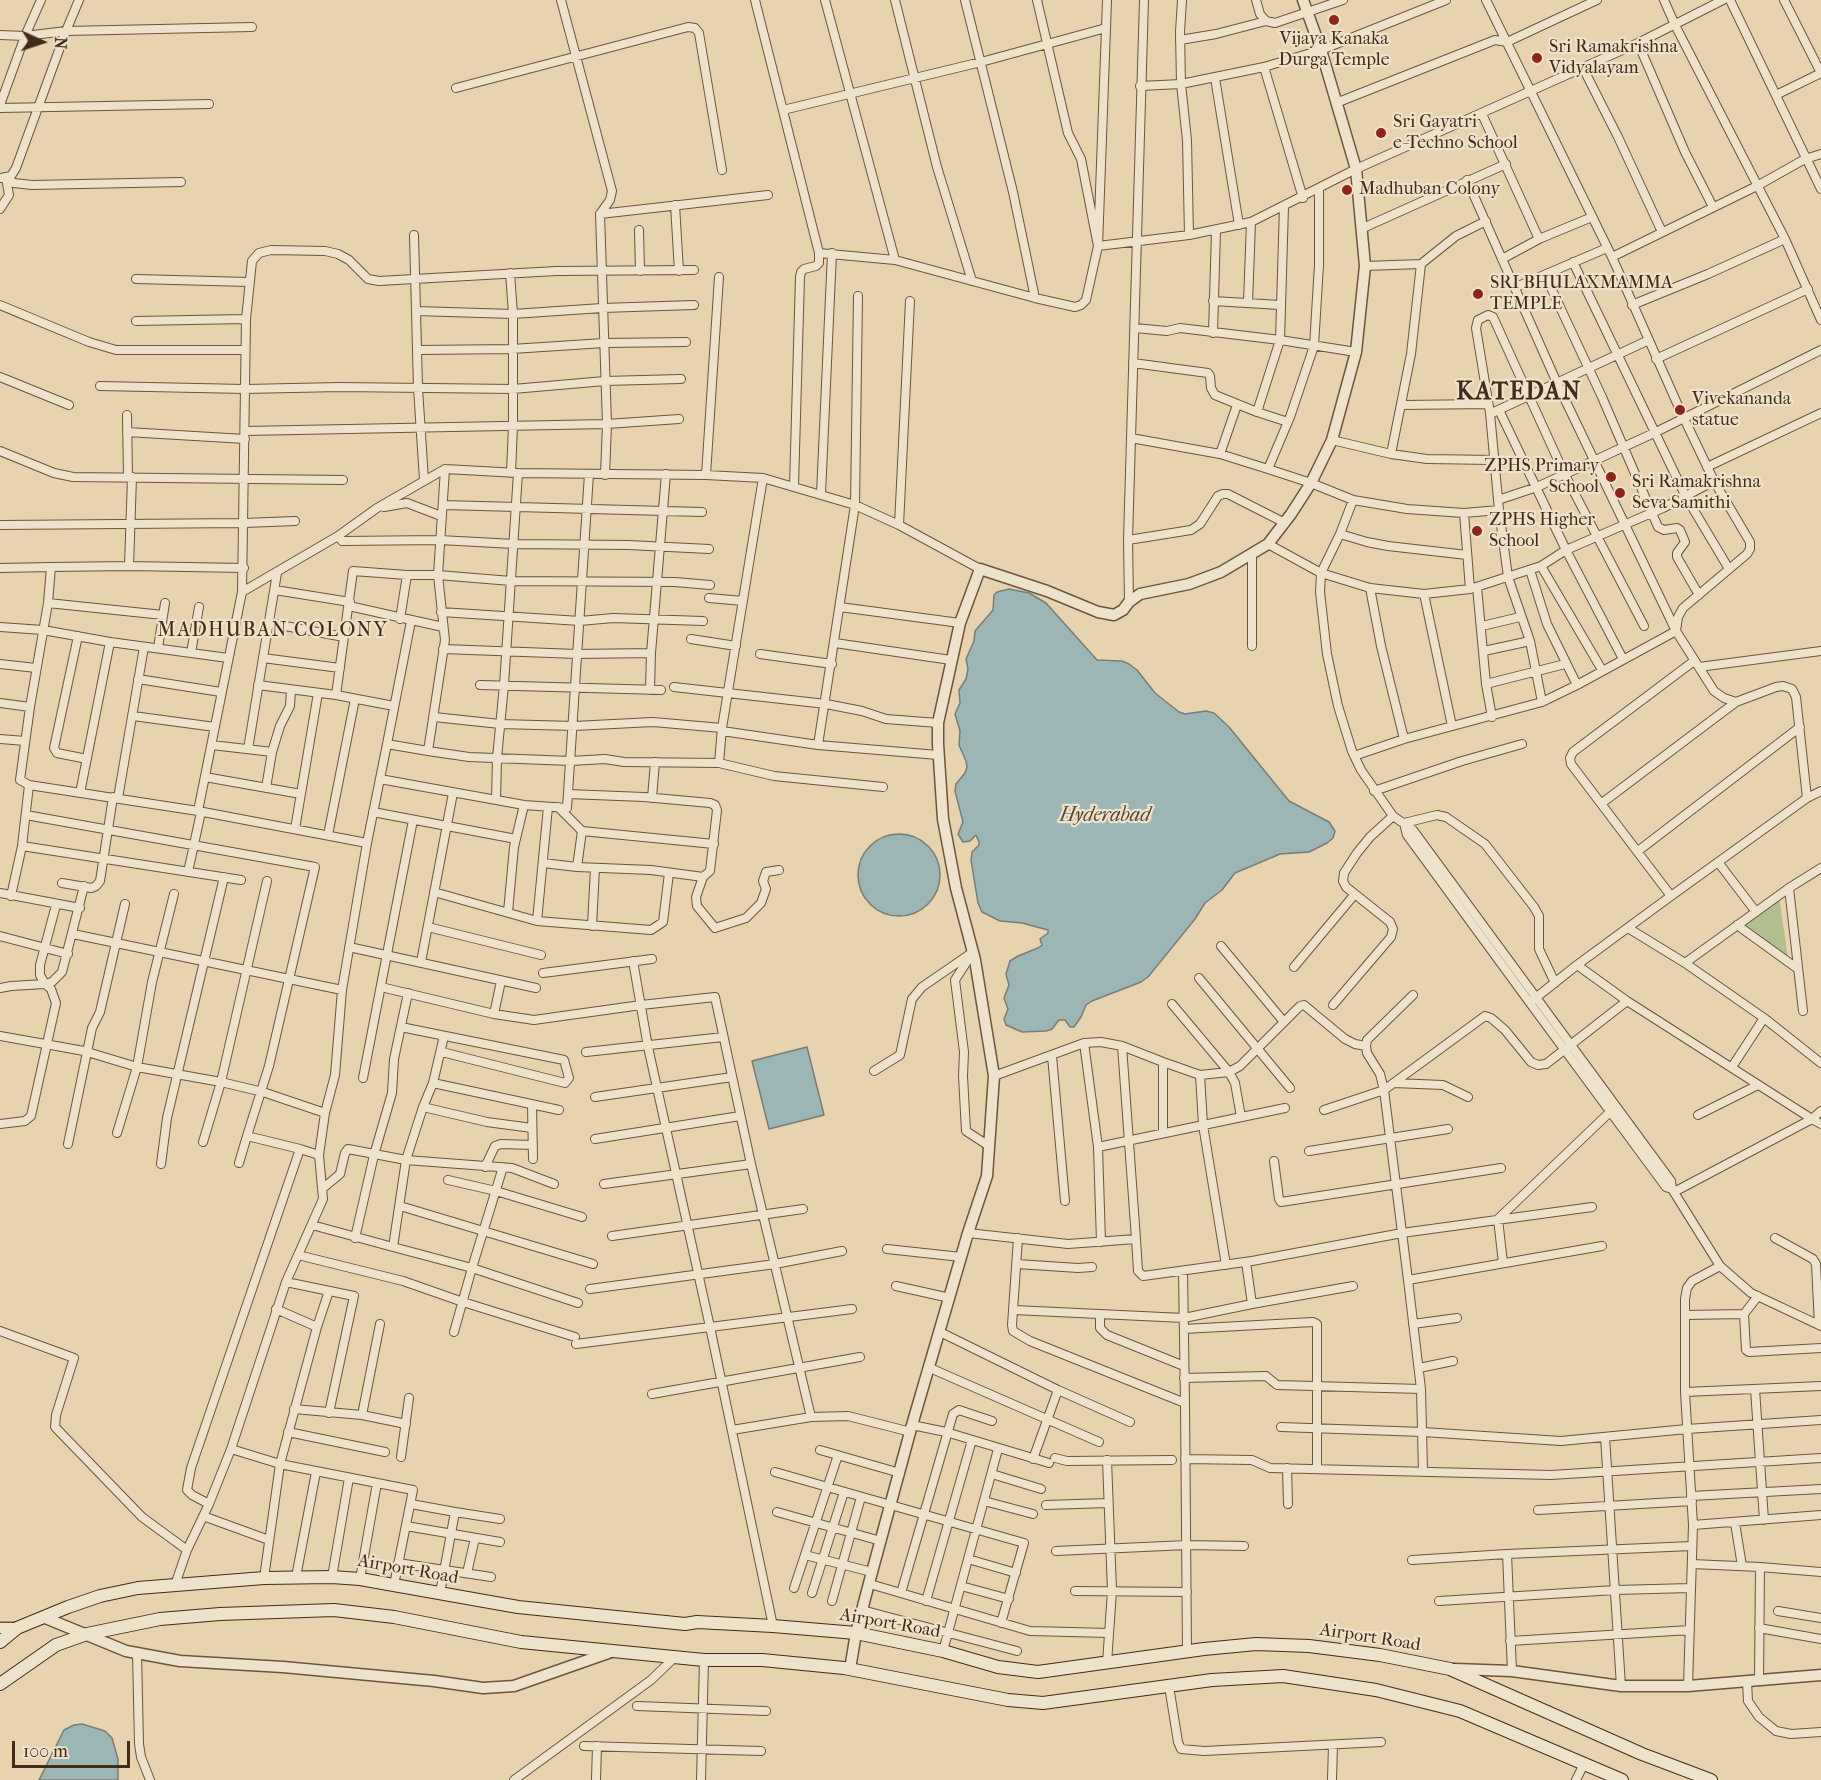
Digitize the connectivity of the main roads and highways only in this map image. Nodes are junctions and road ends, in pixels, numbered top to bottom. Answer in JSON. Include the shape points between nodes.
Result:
{"nodes":[{"id":1,"x":0,"y":1642,"type":"edge"},
{"id":2,"x":0,"y":1684,"type":"edge"},
{"id":3,"x":1622,"y":1780,"type":"edge"},
{"id":4,"x":1711,"y":1780,"type":"edge"}],
"edges":[{"from":1,"to":4,"type":"main road","name":"Airport Road","via":[[17,1628],[44,1617],[100,1596],[138,1588],[332,1577],[528,1608],[685,1624],[856,1633],[998,1667],[1038,1672],[1256,1644],[1309,1646],[1450,1669],[1642,1754]]},
{"from":2,"to":3,"type":"main road","via":[[56,1645],[87,1634],[160,1619],[334,1610],[394,1617],[518,1641],[704,1660],[762,1660],[850,1669],[1008,1700],[1043,1703],[1212,1680],[1283,1676],[1376,1690],[1460,1711]]}]}
